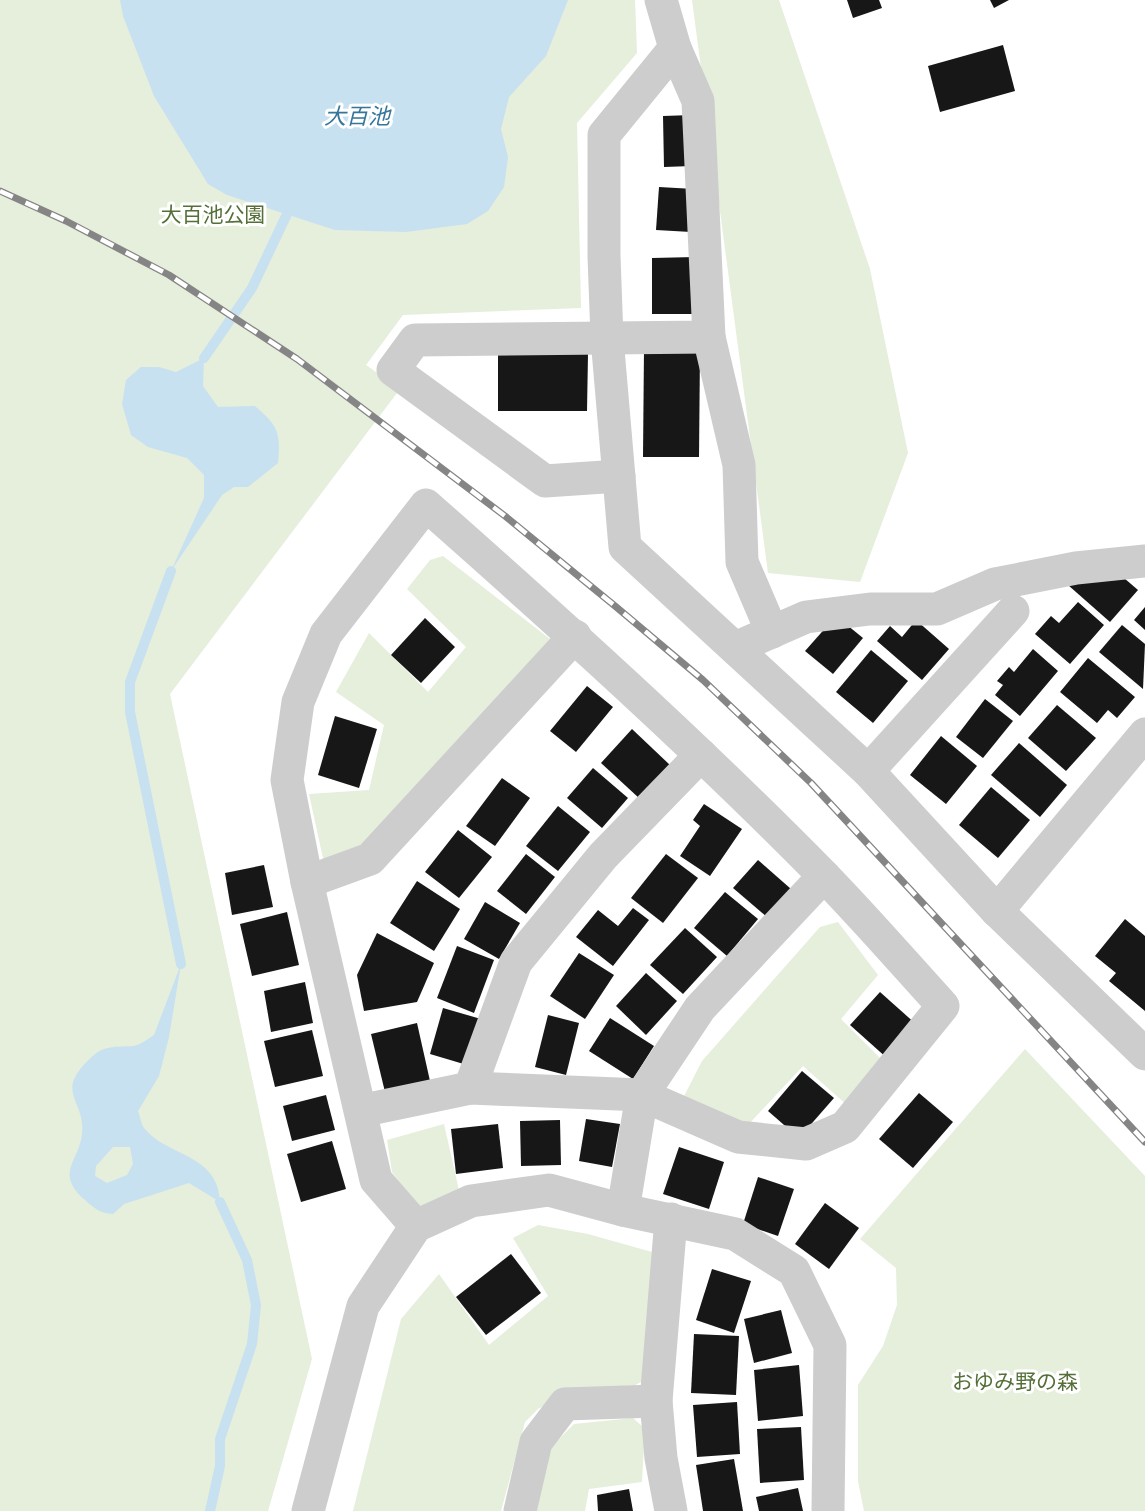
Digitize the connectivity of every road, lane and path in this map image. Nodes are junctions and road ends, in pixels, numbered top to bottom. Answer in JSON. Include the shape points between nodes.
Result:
{"nodes":[{"id":1,"x":661,"y":0,"type":"edge"},
{"id":2,"x":675,"y":48,"type":"junction"},
{"id":3,"x":709,"y":337,"type":"junction"},
{"id":4,"x":607,"y":338,"type":"junction"},
{"id":5,"x":619,"y":476,"type":"junction"},
{"id":6,"x":1145,"y":561,"type":"edge"},
{"id":7,"x":1013,"y":611,"type":"dead end"},
{"id":8,"x":772,"y":632,"type":"junction"},
{"id":9,"x":575,"y":636,"type":"junction"},
{"id":10,"x":735,"y":648,"type":"junction"},
{"id":11,"x":1145,"y":734,"type":"edge"},
{"id":12,"x":701,"y":755,"type":"junction"},
{"id":13,"x":868,"y":771,"type":"junction"},
{"id":14,"x":824,"y":876,"type":"junction"},
{"id":15,"x":307,"y":882,"type":"junction"},
{"id":16,"x":997,"y":911,"type":"junction"},
{"id":17,"x":1144,"y":1052,"type":"edge"},
{"id":18,"x":470,"y":1088,"type":"junction"},
{"id":19,"x":642,"y":1095,"type":"junction"},
{"id":20,"x":360,"y":1111,"type":"junction"},
{"id":21,"x":623,"y":1210,"type":"junction"},
{"id":22,"x":671,"y":1219,"type":"junction"},
{"id":23,"x":416,"y":1226,"type":"junction"},
{"id":24,"x":656,"y":1401,"type":"junction"},
{"id":25,"x":308,"y":1511,"type":"edge"},
{"id":26,"x":520,"y":1511,"type":"edge"},
{"id":27,"x":671,"y":1511,"type":"edge"},
{"id":28,"x":828,"y":1511,"type":"edge"}],
"edges":[{"from":1,"to":2,"type":"street"},
{"from":2,"to":3,"type":"street","via":[[698,101]]},
{"from":2,"to":4,"type":"street","via":[[604,135]]},
{"from":3,"to":4,"type":"street"},
{"from":3,"to":8,"type":"street","via":[[739,465],[742,562]]},
{"from":4,"to":5,"type":"street"},
{"from":4,"to":5,"type":"street","via":[[416,340],[393,369],[545,482]]},
{"from":5,"to":10,"type":"street","via":[[625,547]]},
{"from":6,"to":8,"type":"street","via":[[1076,568],[995,584],[937,609],[870,609],[806,617]]},
{"from":7,"to":13,"type":"street"},
{"from":8,"to":10,"type":"street"},
{"from":9,"to":12,"type":"street"},
{"from":9,"to":15,"type":"street","via":[[370,859]]},
{"from":9,"to":15,"type":"street","via":[[426,505],[326,634],[298,702],[287,780]]},
{"from":10,"to":13,"type":"street"},
{"from":11,"to":16,"type":"street"},
{"from":12,"to":14,"type":"street"},
{"from":12,"to":18,"type":"street","via":[[603,856],[516,962]]},
{"from":13,"to":16,"type":"street"},
{"from":14,"to":19,"type":"street","via":[[700,1008]]},
{"from":14,"to":19,"type":"street","via":[[943,1006],[845,1127],[806,1144],[738,1137]]},
{"from":15,"to":20,"type":"street"},
{"from":16,"to":17,"type":"street"},
{"from":18,"to":19,"type":"street"},
{"from":18,"to":20,"type":"street"},
{"from":19,"to":21,"type":"street"},
{"from":20,"to":23,"type":"street","via":[[376,1180]]},
{"from":21,"to":22,"type":"street"},
{"from":21,"to":23,"type":"street","via":[[549,1190],[471,1201]]},
{"from":22,"to":24,"type":"street"},
{"from":22,"to":28,"type":"street","via":[[735,1234],[794,1271],[830,1345]]},
{"from":23,"to":25,"type":"street","via":[[363,1306]]},
{"from":24,"to":26,"type":"street","via":[[565,1404],[536,1442]]},
{"from":24,"to":27,"type":"street"}]}
